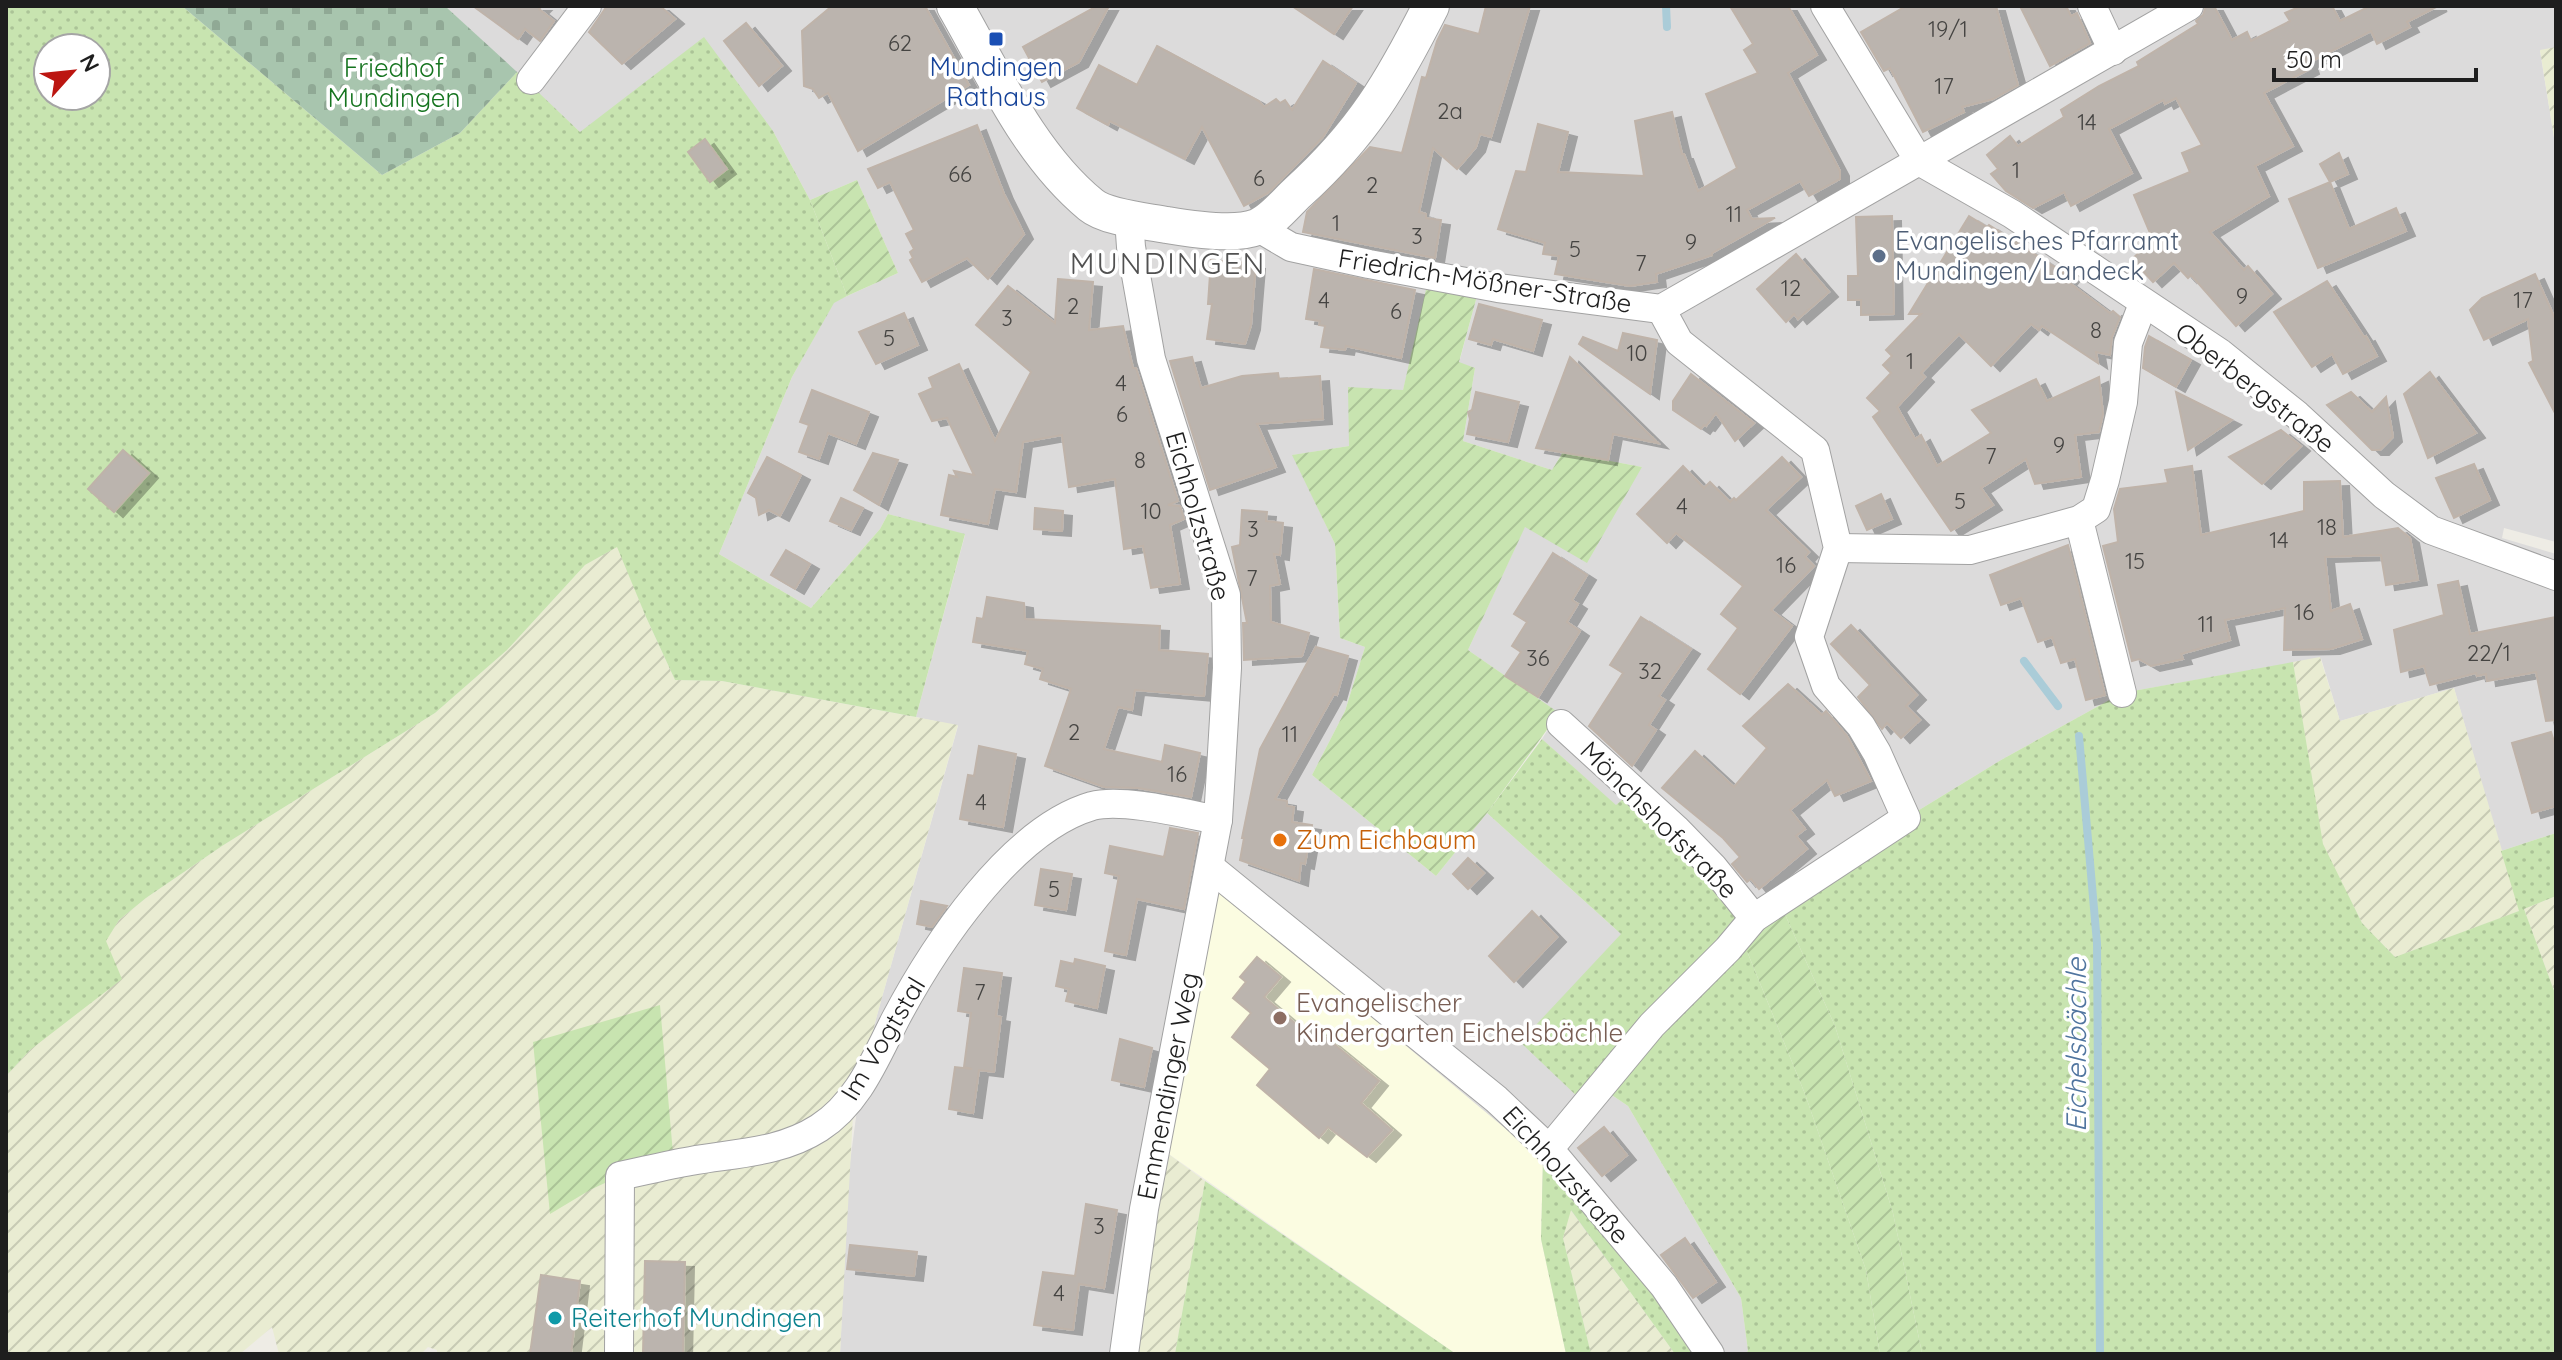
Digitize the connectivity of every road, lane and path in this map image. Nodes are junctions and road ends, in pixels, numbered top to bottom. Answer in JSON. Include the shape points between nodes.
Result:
{"nodes":[{"id":1,"x":587,"y":6,"type":"edge"},
{"id":2,"x":955,"y":6,"type":"edge"},
{"id":3,"x":1431,"y":6,"type":"edge"},
{"id":4,"x":1825,"y":6,"type":"edge"},
{"id":5,"x":2092,"y":6,"type":"edge"},
{"id":6,"x":2189,"y":6,"type":"edge"},
{"id":7,"x":2113,"y":51,"type":"junction"},
{"id":8,"x":531,"y":80,"type":"dead end"},
{"id":9,"x":1919,"y":161,"type":"junction"},
{"id":10,"x":1129,"y":219,"type":"junction"},
{"id":11,"x":1257,"y":227,"type":"junction"},
{"id":12,"x":2143,"y":304,"type":"junction"},
{"id":13,"x":1661,"y":309,"type":"junction"},
{"id":14,"x":2079,"y":520,"type":"junction"},
{"id":15,"x":1838,"y":548,"type":"junction"},
{"id":16,"x":2556,"y":576,"type":"edge"},
{"id":17,"x":2122,"y":693,"type":"dead end"},
{"id":18,"x":1561,"y":724,"type":"dead end"},
{"id":19,"x":1218,"y":820,"type":"junction"},
{"id":20,"x":1211,"y":868,"type":"junction"},
{"id":21,"x":1754,"y":918,"type":"junction"},
{"id":22,"x":1549,"y":1149,"type":"junction"},
{"id":23,"x":619,"y":1354,"type":"edge"},
{"id":24,"x":1124,"y":1354,"type":"edge"},
{"id":25,"x":1710,"y":1354,"type":"edge"}],
"edges":[{"from":1,"to":8,"type":"street"},
{"from":2,"to":10,"type":"street","via":[[1038,147],[1095,208]]},
{"from":3,"to":11,"type":"street","via":[[1395,77],[1357,132],[1325,168]]},
{"from":4,"to":9,"type":"street"},
{"from":5,"to":7,"type":"street"},
{"from":6,"to":7,"type":"street","name":"Friedrich-Mößner-Straße"},
{"from":7,"to":9,"type":"street","name":"Friedrich-Mößner-Straße"},
{"from":9,"to":12,"type":"street","name":"Oberbergstraße","via":[[2012,214]]},
{"from":9,"to":13,"type":"street","name":"Friedrich-Mößner-Straße"},
{"from":10,"to":11,"type":"street","via":[[1213,232]]},
{"from":10,"to":19,"type":"street","name":"Eichholzstraße","via":[[1151,359],[1226,595]]},
{"from":11,"to":13,"type":"street","name":"Friedrich-Mößner-Straße","via":[[1291,247],[1369,264],[1498,288]]},
{"from":12,"to":14,"type":"street","via":[[2128,343],[2123,402],[2105,480],[2096,509]]},
{"from":12,"to":16,"type":"street","name":"Oberbergstraße","via":[[2220,353],[2431,530]]},
{"from":13,"to":15,"type":"street","via":[[1679,342],[1815,450]]},
{"from":14,"to":15,"type":"street","via":[[1970,550]]},
{"from":14,"to":17,"type":"street"},
{"from":15,"to":21,"type":"street","name":"Mönchshofstraße","via":[[1809,637],[1826,686],[1861,726],[1906,818]]},
{"from":18,"to":21,"type":"street","name":"Mönchshofstraße","via":[[1676,829]]},
{"from":19,"to":20,"type":"street","name":"Emmendinger Weg"},
{"from":19,"to":23,"type":"street","name":"Im Vogtstal","via":[[1117,805],[1094,806],[1057,821],[997,872],[962,915],[910,991],[854,1096],[819,1127],[768,1150],[620,1176]]},
{"from":20,"to":22,"type":"street","name":"Eichholzstraße","via":[[1496,1099]]},
{"from":20,"to":24,"type":"street","name":"Emmendinger Weg","via":[[1144,1209]]},
{"from":21,"to":22,"type":"street","name":"Mönchshofstraße","via":[[1652,1025]]},
{"from":22,"to":25,"type":"street","name":"Eichholzstraße","via":[[1664,1286]]}]}
